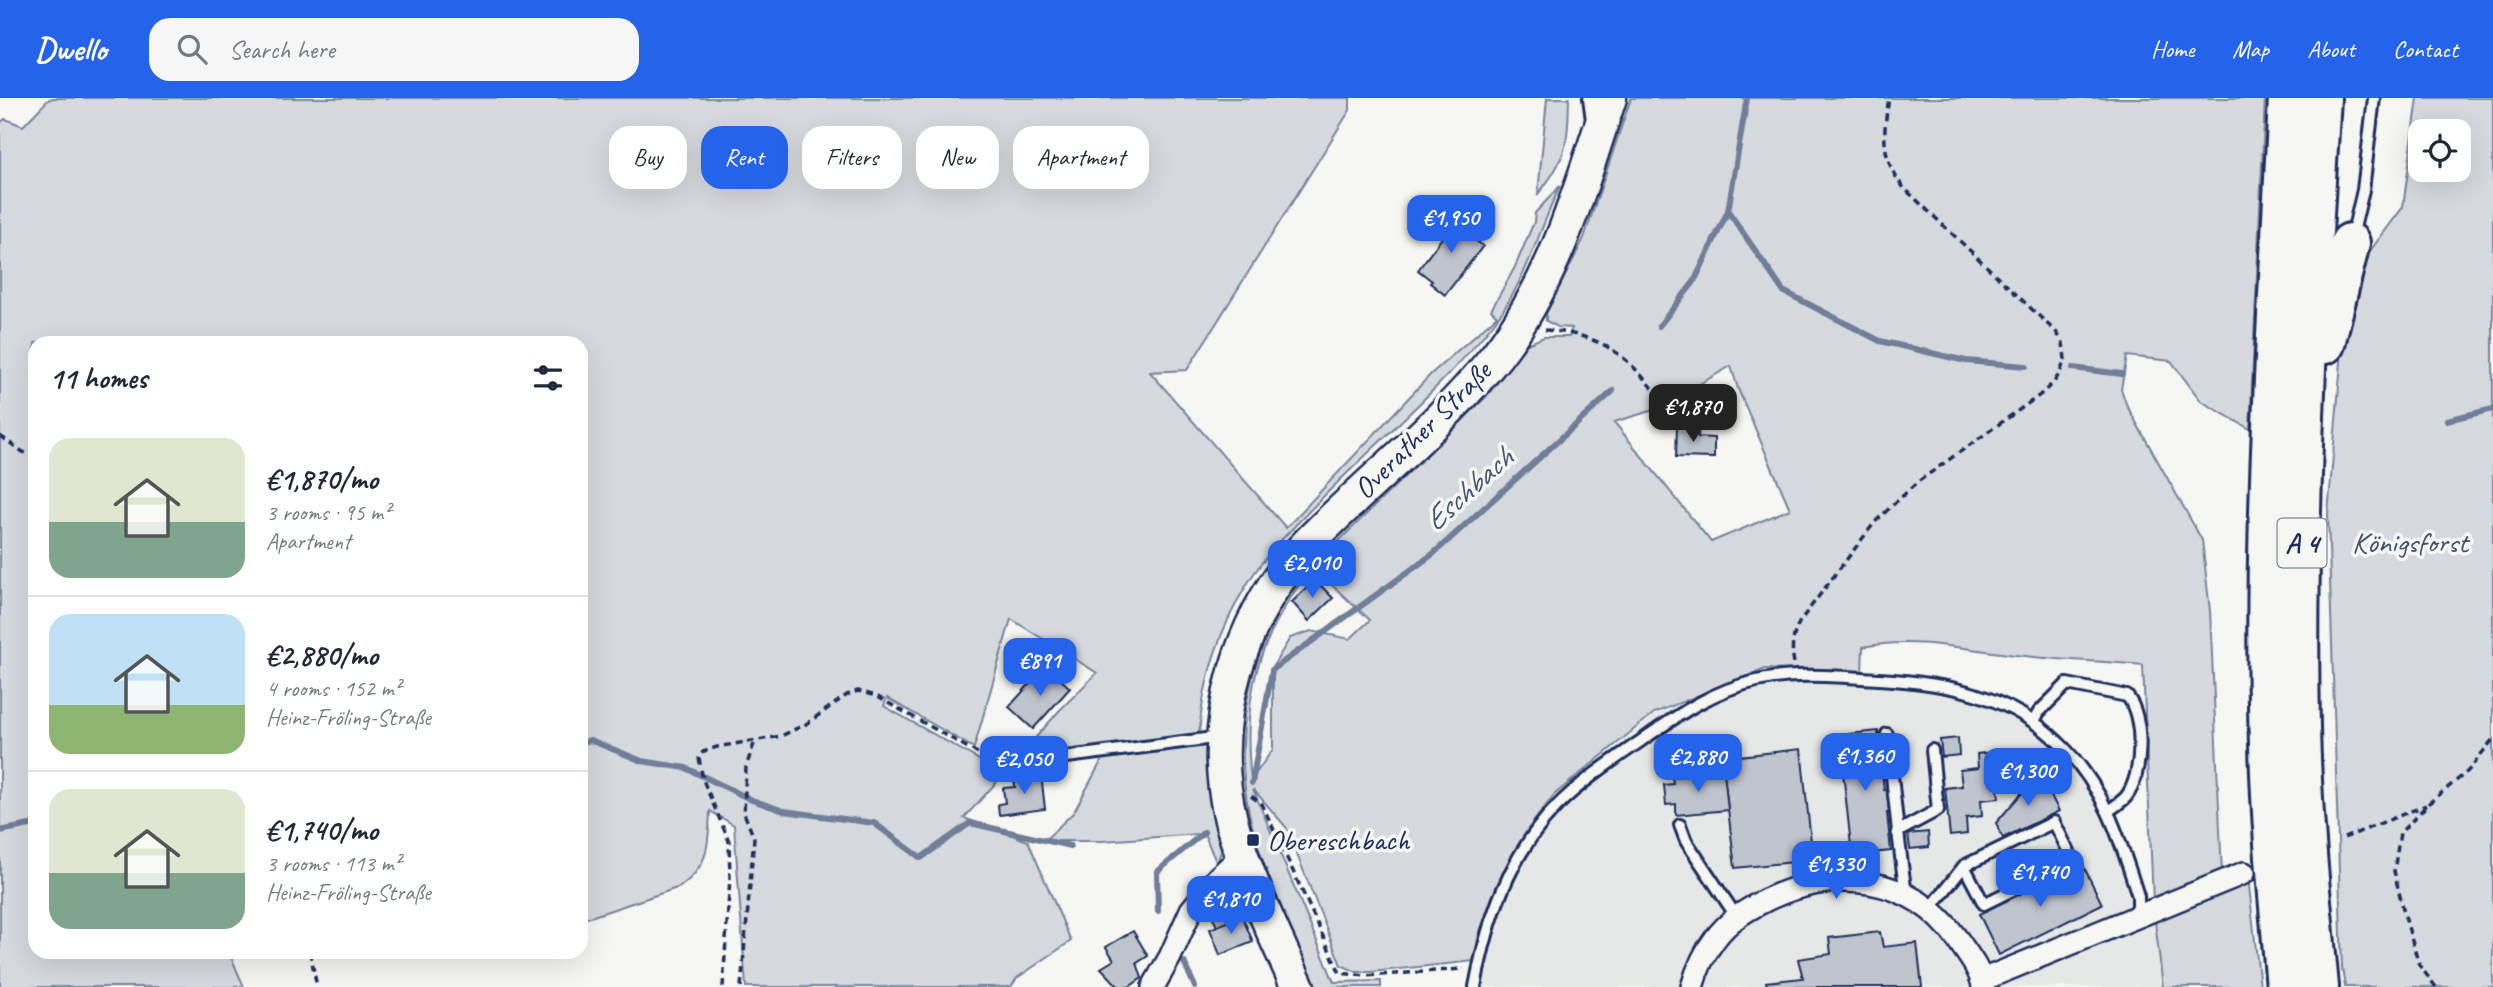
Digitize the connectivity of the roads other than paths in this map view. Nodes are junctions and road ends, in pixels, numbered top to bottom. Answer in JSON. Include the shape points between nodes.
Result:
{"nodes":[{"id":1,"x":1590,"y":98,"type":"edge"},
{"id":2,"x":1610,"y":98,"type":"edge"},
{"id":3,"x":2288,"y":98,"type":"edge"},
{"id":4,"x":2321,"y":98,"type":"edge"},
{"id":5,"x":2374,"y":98,"type":"edge"},
{"id":6,"x":1595,"y":144,"type":"junction"},
{"id":7,"x":2350,"y":243,"type":"joint"},
{"id":8,"x":2305,"y":427,"type":"junction"},
{"id":9,"x":2034,"y":721,"type":"junction"},
{"id":10,"x":1886,"y":734,"type":"dead end"},
{"id":11,"x":1224,"y":737,"type":"junction"},
{"id":12,"x":1932,"y":750,"type":"dead end"},
{"id":13,"x":991,"y":760,"type":"road end"},
{"id":14,"x":2108,"y":811,"type":"junction"},
{"id":15,"x":1680,"y":825,"type":"dead end"},
{"id":16,"x":1897,"y":832,"type":"junction"},
{"id":17,"x":1242,"y":855,"type":"junction"},
{"id":18,"x":1964,"y":866,"type":"junction"},
{"id":19,"x":2244,"y":873,"type":"dead end"},
{"id":20,"x":1906,"y":895,"type":"junction"},
{"id":21,"x":1930,"y":909,"type":"junction"},
{"id":22,"x":1736,"y":916,"type":"junction"},
{"id":23,"x":2132,"y":918,"type":"junction"},
{"id":24,"x":1982,"y":983,"type":"edge"},
{"id":25,"x":1153,"y":987,"type":"edge"},
{"id":26,"x":1298,"y":987,"type":"edge"},
{"id":27,"x":1475,"y":987,"type":"edge"},
{"id":28,"x":1692,"y":987,"type":"edge"},
{"id":29,"x":2286,"y":987,"type":"edge"},
{"id":30,"x":2319,"y":987,"type":"edge"}],
"edges":[{"from":1,"to":6,"type":"lane"},
{"from":2,"to":6,"type":"main road","name":"Overather Straße"},
{"from":3,"to":29,"type":"highway","number":"A 4","via":[[2272,430],[2268,631],[2271,782]]},
{"from":4,"to":8,"type":"highway","number":"A 4"},
{"from":5,"to":7,"type":"lane","via":[[2363,190]]},
{"from":6,"to":11,"type":"main road","name":"Overather Straße","via":[[1545,280],[1517,327],[1446,412],[1311,541],[1277,582],[1239,658]]},
{"from":7,"to":8,"type":"highway"},
{"from":8,"to":30,"type":"highway","number":"A 4","via":[[2301,730]]},
{"from":9,"to":14,"type":"lane","via":[[2085,771]]},
{"from":9,"to":14,"type":"lane","via":[[2067,684],[2127,696],[2137,713],[2137,775],[2126,797]]},
{"from":9,"to":27,"type":"lane","via":[[1993,699],[1942,685],[1798,675],[1759,680],[1715,694],[1608,764],[1558,805],[1527,844],[1501,893],[1482,944]]},
{"from":10,"to":16,"type":"lane"},
{"from":11,"to":13,"type":"lane","via":[[1013,764]]},
{"from":11,"to":17,"type":"main road","name":"Overather Straße","via":[[1230,818]]},
{"from":12,"to":16,"type":"lane","via":[[1938,810]]},
{"from":14,"to":23,"type":"lane","via":[[2138,896]]},
{"from":15,"to":22,"type":"lane"},
{"from":16,"to":20,"type":"lane"},
{"from":17,"to":25,"type":"street","via":[[1191,910]]},
{"from":17,"to":26,"type":"main road","name":"Overather Straße"},
{"from":18,"to":18,"type":"lane","via":[[2053,822],[2073,860],[1984,904]]},
{"from":18,"to":21,"type":"lane"},
{"from":19,"to":23,"type":"street"},
{"from":20,"to":21,"type":"street"},
{"from":20,"to":22,"type":"street","via":[[1877,883],[1822,881],[1786,890]]},
{"from":21,"to":24,"type":"street","via":[[1951,930]]},
{"from":22,"to":28,"type":"street","via":[[1698,966]]},
{"from":23,"to":24,"type":"street"}]}
